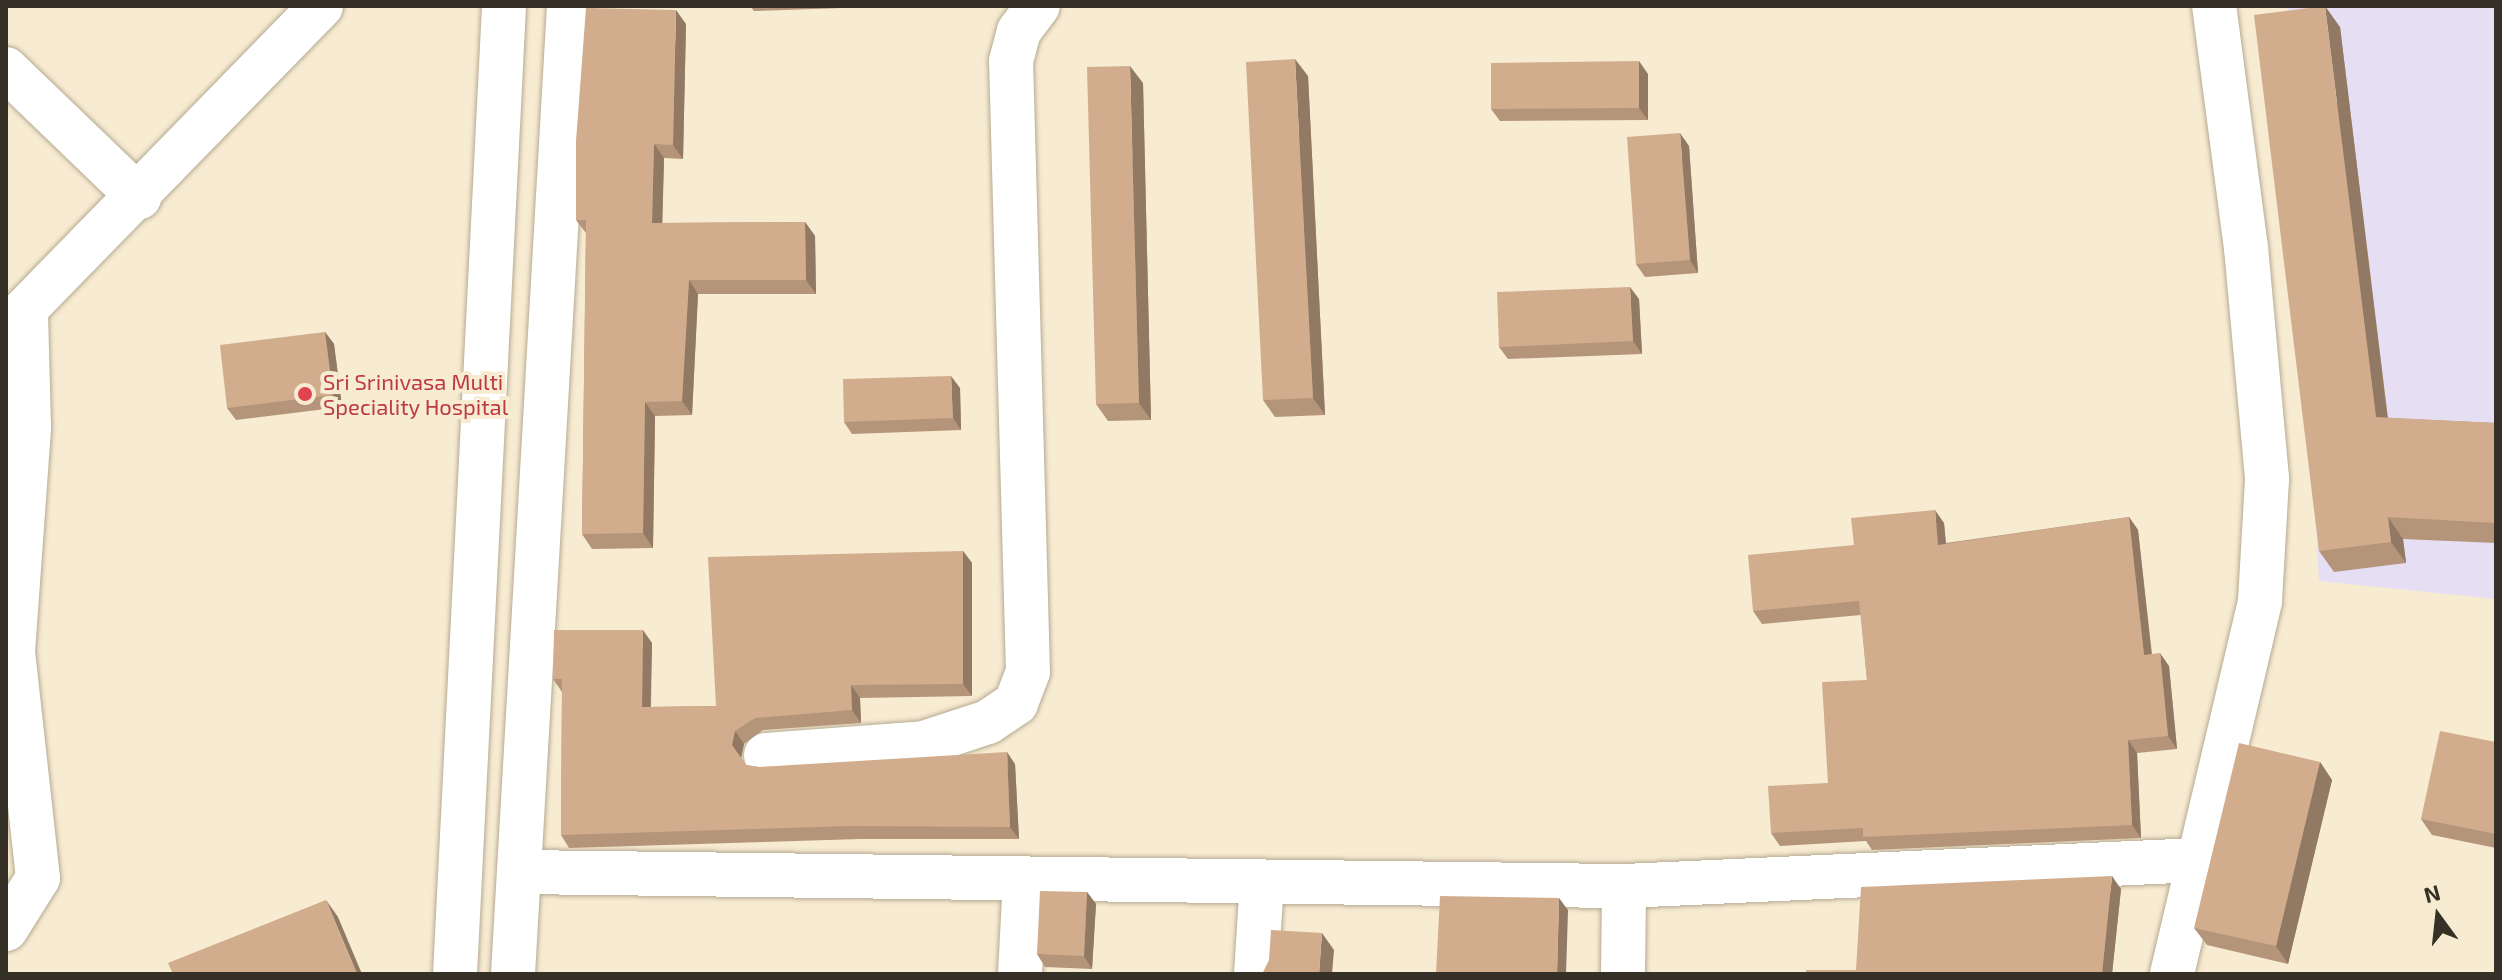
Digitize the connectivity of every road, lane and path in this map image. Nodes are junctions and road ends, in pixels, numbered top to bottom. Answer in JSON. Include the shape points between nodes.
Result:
{"nodes":[{"id":1,"x":321,"y":6,"type":"edge"},
{"id":2,"x":504,"y":6,"type":"edge"},
{"id":3,"x":569,"y":6,"type":"edge"},
{"id":4,"x":1038,"y":6,"type":"edge"},
{"id":5,"x":2214,"y":6,"type":"edge"},
{"id":6,"x":6,"y":69,"type":"edge"},
{"id":7,"x":139,"y":197,"type":"junction"},
{"id":8,"x":16,"y":319,"type":"edge"},
{"id":9,"x":766,"y":755,"type":"dead end"},
{"id":10,"x":2198,"y":860,"type":"junction"},
{"id":11,"x":519,"y":872,"type":"junction"},
{"id":12,"x":1025,"y":879,"type":"junction"},
{"id":13,"x":1262,"y":882,"type":"junction"},
{"id":14,"x":1624,"y":886,"type":"junction"},
{"id":15,"x":6,"y":929,"type":"edge"},
{"id":16,"x":455,"y":974,"type":"edge"},
{"id":17,"x":513,"y":974,"type":"edge"},
{"id":18,"x":1020,"y":974,"type":"edge"},
{"id":19,"x":1256,"y":974,"type":"edge"},
{"id":20,"x":1623,"y":974,"type":"edge"},
{"id":21,"x":2172,"y":974,"type":"edge"}],
"edges":[{"from":1,"to":7,"type":"main road"},
{"from":2,"to":16,"type":"main road"},
{"from":3,"to":11,"type":"main road"},
{"from":4,"to":9,"type":"main road","via":[[1019,31],[1011,61],[1028,672],[1016,703],[988,722],[924,743]]},
{"from":5,"to":10,"type":"main road","via":[[2246,248],[2267,478],[2260,601]]},
{"from":6,"to":7,"type":"main road"},
{"from":7,"to":8,"type":"main road"},
{"from":8,"to":15,"type":"main road","via":[[29,427],[13,652],[38,878]]},
{"from":10,"to":14,"type":"main road"},
{"from":10,"to":21,"type":"main road"},
{"from":11,"to":12,"type":"main road"},
{"from":11,"to":17,"type":"main road"},
{"from":12,"to":13,"type":"main road"},
{"from":12,"to":18,"type":"main road"},
{"from":13,"to":14,"type":"main road"},
{"from":13,"to":19,"type":"main road"},
{"from":14,"to":20,"type":"main road"}]}
